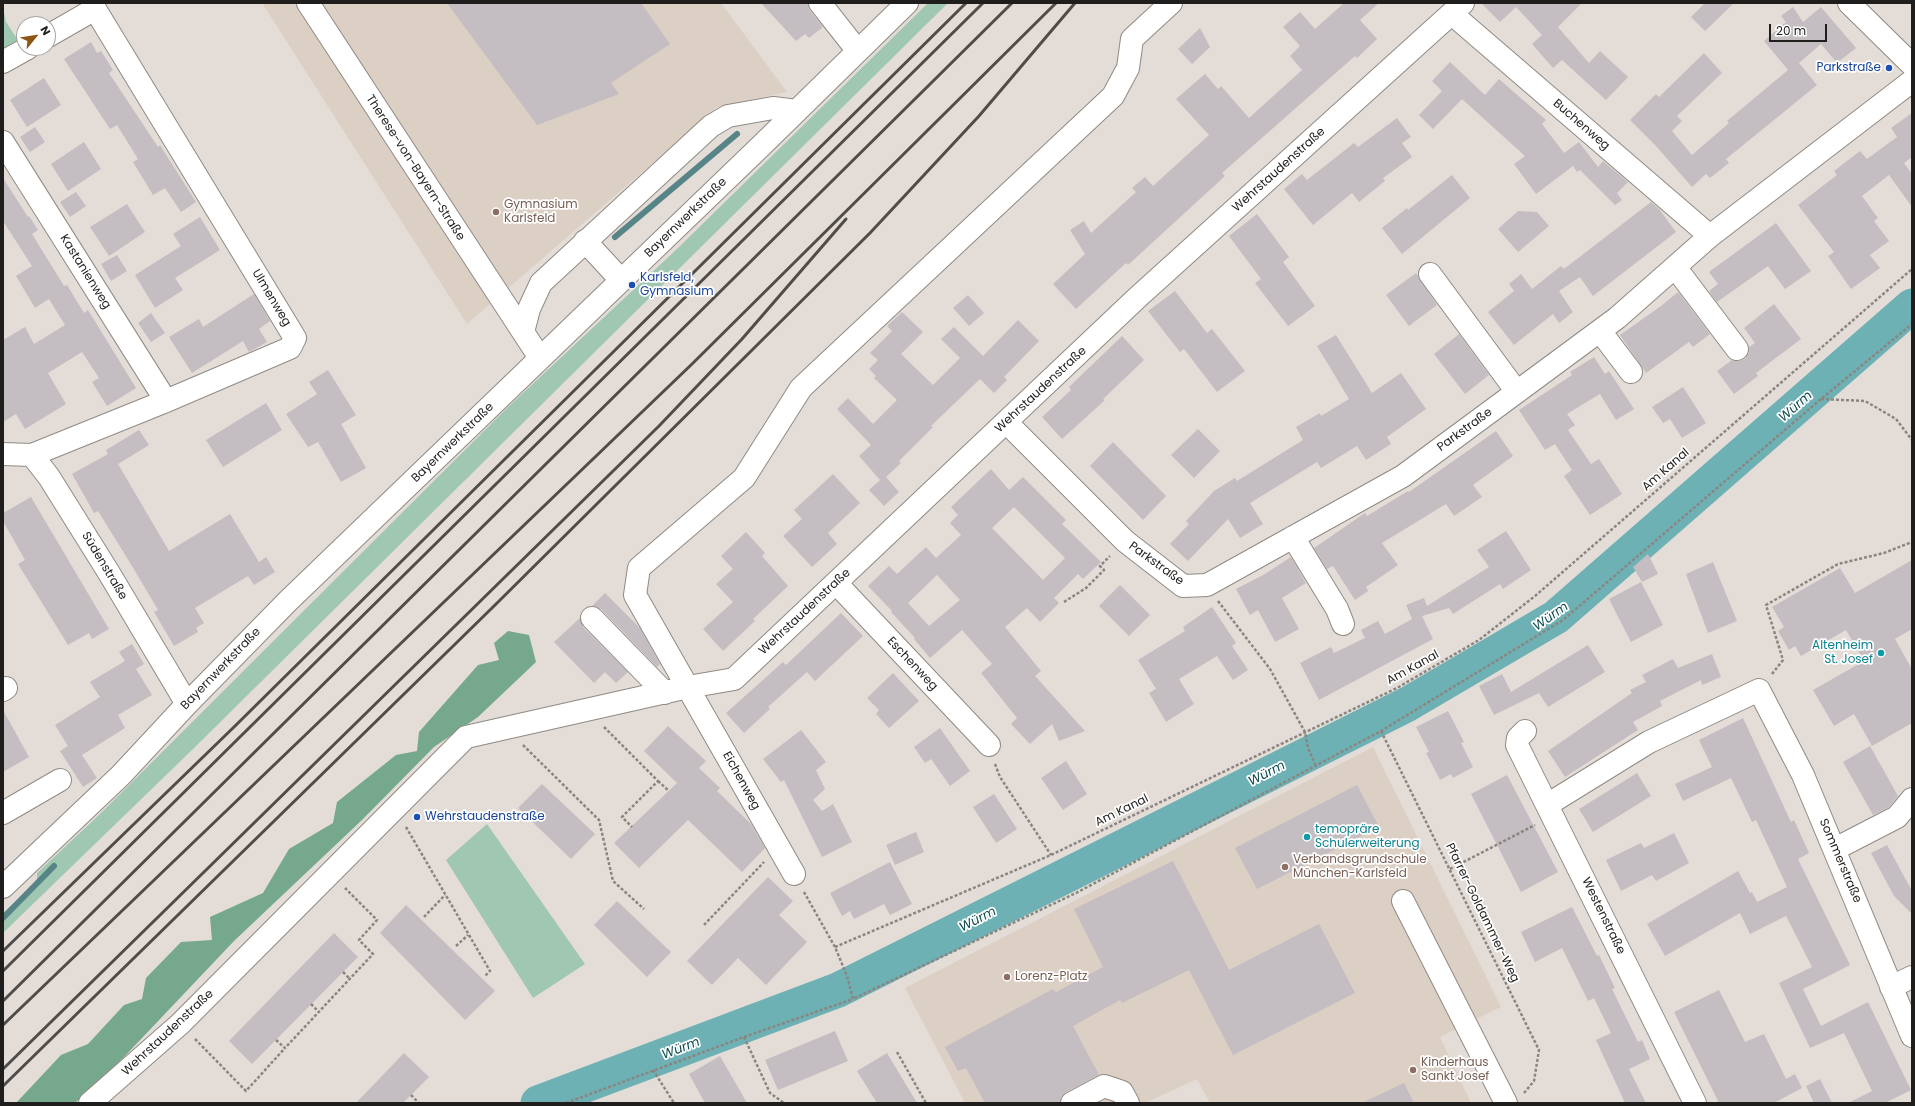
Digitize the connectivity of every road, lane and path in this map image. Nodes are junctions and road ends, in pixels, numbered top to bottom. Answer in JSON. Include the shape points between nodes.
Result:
{"nodes":[{"id":1,"x":308,"y":3,"type":"edge"},
{"id":2,"x":820,"y":3,"type":"edge"},
{"id":3,"x":907,"y":3,"type":"edge"},
{"id":4,"x":1171,"y":3,"type":"edge"},
{"id":5,"x":1849,"y":3,"type":"edge"},
{"id":6,"x":1457,"y":8,"type":"edge"},
{"id":7,"x":56,"y":31,"type":"edge"},
{"id":8,"x":857,"y":50,"type":"junction"},
{"id":9,"x":16,"y":55,"type":"edge"},
{"id":10,"x":3,"y":62,"type":"edge"},
{"id":11,"x":1912,"y":65,"type":"edge"},
{"id":12,"x":1912,"y":81,"type":"edge"},
{"id":13,"x":796,"y":111,"type":"junction"},
{"id":14,"x":3,"y":142,"type":"edge"},
{"id":15,"x":1710,"y":236,"type":"junction"},
{"id":16,"x":585,"y":241,"type":"junction"},
{"id":17,"x":1675,"y":267,"type":"junction"},
{"id":18,"x":1912,"y":269,"type":"edge"},
{"id":19,"x":1430,"y":274,"type":"dead end"},
{"id":20,"x":621,"y":280,"type":"junction"},
{"id":21,"x":1912,"y":324,"type":"edge"},
{"id":22,"x":1600,"y":331,"type":"junction"},
{"id":23,"x":523,"y":332,"type":"junction"},
{"id":24,"x":1737,"y":349,"type":"dead end"},
{"id":25,"x":540,"y":358,"type":"junction"},
{"id":26,"x":1631,"y":372,"type":"dead end"},
{"id":27,"x":1517,"y":392,"type":"junction"},
{"id":28,"x":1821,"y":399,"type":"junction"},
{"id":29,"x":166,"y":401,"type":"junction"},
{"id":30,"x":1006,"y":422,"type":"junction"},
{"id":31,"x":1912,"y":440,"type":"edge"},
{"id":32,"x":3,"y":454,"type":"edge"},
{"id":33,"x":32,"y":455,"type":"junction"},
{"id":34,"x":1293,"y":537,"type":"junction"},
{"id":35,"x":1126,"y":541,"type":"junction"},
{"id":36,"x":1912,"y":542,"type":"edge"},
{"id":37,"x":836,"y":583,"type":"junction"},
{"id":38,"x":1207,"y":585,"type":"junction"},
{"id":39,"x":1064,"y":602,"type":"dead end"},
{"id":40,"x":592,"y":618,"type":"dead end"},
{"id":41,"x":1343,"y":624,"type":"dead end"},
{"id":42,"x":688,"y":687,"type":"junction"},
{"id":43,"x":1759,"y":690,"type":"junction"},
{"id":44,"x":665,"y":693,"type":"junction"},
{"id":45,"x":187,"y":704,"type":"junction"},
{"id":46,"x":587,"y":710,"type":"junction"},
{"id":47,"x":505,"y":728,"type":"junction"},
{"id":48,"x":1381,"y":731,"type":"junction"},
{"id":49,"x":1524,"y":731,"type":"dead end"},
{"id":50,"x":1305,"y":732,"type":"junction"},
{"id":51,"x":989,"y":745,"type":"joint"},
{"id":52,"x":1316,"y":766,"type":"junction"},
{"id":53,"x":60,"y":780,"type":"dead end"},
{"id":54,"x":658,"y":781,"type":"junction"},
{"id":55,"x":669,"y":791,"type":"dead end"},
{"id":56,"x":1912,"y":799,"type":"edge"},
{"id":57,"x":395,"y":808,"type":"junction"},
{"id":58,"x":1550,"y":810,"type":"junction"},
{"id":59,"x":3,"y":813,"type":"edge"},
{"id":60,"x":632,"y":826,"type":"dead end"},
{"id":61,"x":778,"y":847,"type":"junction"},
{"id":62,"x":1835,"y":849,"type":"junction"},
{"id":63,"x":1051,"y":855,"type":"junction"},
{"id":64,"x":1450,"y":869,"type":"junction"},
{"id":65,"x":330,"y":874,"type":"junction"},
{"id":66,"x":794,"y":874,"type":"joint"},
{"id":67,"x":3,"y":887,"type":"edge"},
{"id":68,"x":445,"y":895,"type":"junction"},
{"id":69,"x":1403,"y":901,"type":"dead end"},
{"id":70,"x":644,"y":909,"type":"dead end"},
{"id":71,"x":424,"y":917,"type":"dead end"},
{"id":72,"x":704,"y":925,"type":"dead end"},
{"id":73,"x":468,"y":935,"type":"junction"},
{"id":74,"x":456,"y":946,"type":"dead end"},
{"id":75,"x":835,"y":947,"type":"junction"},
{"id":76,"x":343,"y":972,"type":"dead end"},
{"id":77,"x":485,"y":976,"type":"dead end"},
{"id":78,"x":1912,"y":977,"type":"edge"},
{"id":79,"x":350,"y":979,"type":"junction"},
{"id":80,"x":1891,"y":987,"type":"junction"},
{"id":81,"x":854,"y":999,"type":"junction"},
{"id":82,"x":311,"y":1004,"type":"dead end"},
{"id":83,"x":319,"y":1012,"type":"junction"},
{"id":84,"x":180,"y":1024,"type":"junction"},
{"id":85,"x":744,"y":1036,"type":"junction"},
{"id":86,"x":1912,"y":1036,"type":"edge"},
{"id":87,"x":276,"y":1040,"type":"dead end"},
{"id":88,"x":285,"y":1048,"type":"junction"},
{"id":89,"x":897,"y":1052,"type":"dead end"},
{"id":90,"x":654,"y":1070,"type":"junction"},
{"id":91,"x":411,"y":1095,"type":"dead end"},
{"id":92,"x":1513,"y":1100,"type":"edge"},
{"id":93,"x":90,"y":1103,"type":"edge"},
{"id":94,"x":419,"y":1103,"type":"edge"},
{"id":95,"x":566,"y":1103,"type":"edge"},
{"id":96,"x":674,"y":1103,"type":"edge"},
{"id":97,"x":784,"y":1103,"type":"edge"},
{"id":98,"x":926,"y":1103,"type":"edge"},
{"id":99,"x":1072,"y":1103,"type":"edge"},
{"id":100,"x":1128,"y":1103,"type":"edge"},
{"id":101,"x":1695,"y":1103,"type":"edge"}],
"edges":[{"from":1,"to":23,"type":"street","name":"Therese-von-Bayern-Straße"},
{"from":2,"to":8,"type":"street"},
{"from":3,"to":8,"type":"street","name":"Bayernwerkstraße"},
{"from":4,"to":42,"type":"street","name":"Eichenweg","via":[[1132,39],[1128,68],[1113,96],[801,388],[744,478],[639,568],[635,595]]},
{"from":5,"to":11,"type":"street"},
{"from":6,"to":15,"type":"street","name":"Buchenweg"},
{"from":6,"to":30,"type":"street","name":"Wehrstaudenstraße","via":[[1138,297]]},
{"from":7,"to":29,"type":"street","name":"Ulmenweg","via":[[95,9],[295,338],[290,348]]},
{"from":8,"to":13,"type":"street","name":"Bayernwerkstraße"},
{"from":9,"to":10,"type":"street"},
{"from":12,"to":15,"type":"street","name":"Parkstraße"},
{"from":13,"to":16,"type":"street","via":[[773,108],[728,116],[711,126]]},
{"from":13,"to":20,"type":"street","name":"Bayernwerkstraße"},
{"from":14,"to":29,"type":"street","name":"Kastanienweg"},
{"from":15,"to":17,"type":"street","name":"Parkstraße"},
{"from":16,"to":20,"type":"street"},
{"from":16,"to":23,"type":"street","via":[[541,283],[529,309]]},
{"from":17,"to":22,"type":"street","name":"Parkstraße"},
{"from":17,"to":24,"type":"street"},
{"from":18,"to":50,"type":"path","name":"Am Kanal","via":[[1534,596],[1479,640],[1397,688]]},
{"from":19,"to":27,"type":"street"},
{"from":20,"to":25,"type":"street","name":"Bayernwerkstraße"},
{"from":21,"to":28,"type":"path"},
{"from":22,"to":26,"type":"street"},
{"from":22,"to":27,"type":"street","name":"Parkstraße"},
{"from":23,"to":25,"type":"street","name":"Therese-von-Bayern-Straße"},
{"from":25,"to":45,"type":"street","name":"Bayernwerkstraße","via":[[288,600]]},
{"from":27,"to":34,"type":"street","name":"Parkstraße","via":[[1403,476]]},
{"from":28,"to":31,"type":"path","via":[[1865,401],[1896,419]]},
{"from":28,"to":48,"type":"path","via":[[1563,620]]},
{"from":29,"to":33,"type":"street","name":"Ulmenweg"},
{"from":30,"to":35,"type":"street","name":"Parkstraße"},
{"from":30,"to":37,"type":"street","name":"Wehrstaudenstraße"},
{"from":32,"to":33,"type":"street"},
{"from":33,"to":45,"type":"street","name":"Südenstraße","via":[[69,509]]},
{"from":34,"to":38,"type":"street","name":"Parkstraße"},
{"from":34,"to":41,"type":"street","via":[[1337,609]]},
{"from":35,"to":38,"type":"street","name":"Parkstraße","via":[[1183,586]]},
{"from":35,"to":39,"type":"path","via":[[1100,566],[1104,570],[1086,588]]},
{"from":36,"to":43,"type":"path","via":[[1884,553],[1838,564],[1766,605],[1783,660]]},
{"from":37,"to":42,"type":"street","name":"Wehrstaudenstraße","via":[[734,679]]},
{"from":37,"to":51,"type":"street","name":"Eschenweg"},
{"from":38,"to":50,"type":"path","via":[[1270,669]]},
{"from":40,"to":44,"type":"street"},
{"from":42,"to":44,"type":"street","name":"Wehrstaudenstraße"},
{"from":42,"to":61,"type":"street","name":"Eichenweg"},
{"from":43,"to":58,"type":"street","via":[[1649,742]]},
{"from":43,"to":62,"type":"street","name":"Sommerstraße","via":[[1803,775]]},
{"from":44,"to":46,"type":"street","name":"Wehrstaudenstraße"},
{"from":45,"to":67,"type":"street","name":"Bayernwerkstraße","via":[[121,776]]},
{"from":46,"to":47,"type":"street","name":"Wehrstaudenstraße"},
{"from":46,"to":54,"type":"path"},
{"from":47,"to":57,"type":"street","name":"Wehrstaudenstraße","via":[[466,737]]},
{"from":47,"to":70,"type":"path","via":[[600,820],[613,881]]},
{"from":48,"to":52,"type":"path"},
{"from":48,"to":64,"type":"path","name":"Pfarrer-Goldammer-Weg"},
{"from":49,"to":58,"type":"street","name":"Westenstraße","via":[[1518,738],[1517,745]]},
{"from":50,"to":52,"type":"path","via":[[1308,748]]},
{"from":50,"to":63,"type":"path","name":"Am Kanal"},
{"from":51,"to":63,"type":"path","via":[[1000,777]]},
{"from":52,"to":81,"type":"path","via":[[1076,893]]},
{"from":53,"to":59,"type":"street"},
{"from":54,"to":55,"type":"path"},
{"from":54,"to":60,"type":"path","via":[[622,817]]},
{"from":56,"to":62,"type":"street","via":[[1897,817]]},
{"from":57,"to":65,"type":"street","name":"Wehrstaudenstraße"},
{"from":57,"to":68,"type":"path"},
{"from":58,"to":64,"type":"path"},
{"from":58,"to":101,"type":"street","name":"Westenstraße"},
{"from":61,"to":66,"type":"street","name":"Eichenweg"},
{"from":61,"to":72,"type":"path"},
{"from":62,"to":80,"type":"street","name":"Sommerstraße"},
{"from":63,"to":75,"type":"path","name":"Am Kanal"},
{"from":64,"to":92,"type":"path","name":"Pfarrer-Goldammer-Weg","via":[[1539,1050],[1534,1081]]},
{"from":65,"to":79,"type":"path","via":[[377,920],[359,940],[373,954]]},
{"from":65,"to":84,"type":"street","name":"Wehrstaudenstraße"},
{"from":66,"to":75,"type":"path"},
{"from":68,"to":71,"type":"path"},
{"from":68,"to":73,"type":"path"},
{"from":69,"to":92,"type":"street"},
{"from":73,"to":74,"type":"path"},
{"from":73,"to":77,"type":"path","via":[[490,971]]},
{"from":75,"to":81,"type":"path"},
{"from":76,"to":79,"type":"path"},
{"from":78,"to":80,"type":"street"},
{"from":79,"to":83,"type":"path"},
{"from":80,"to":86,"type":"street","name":"Sommerstraße"},
{"from":81,"to":85,"type":"path"},
{"from":82,"to":83,"type":"path"},
{"from":83,"to":88,"type":"path"},
{"from":84,"to":88,"type":"path","via":[[246,1091]]},
{"from":84,"to":93,"type":"street","name":"Wehrstaudenstraße"},
{"from":85,"to":90,"type":"path"},
{"from":85,"to":97,"type":"path","via":[[770,1094]]},
{"from":87,"to":88,"type":"path"},
{"from":89,"to":98,"type":"path"},
{"from":90,"to":95,"type":"path"},
{"from":90,"to":96,"type":"path"},
{"from":91,"to":94,"type":"path"},
{"from":99,"to":100,"type":"street","via":[[1104,1086],[1122,1092]]}]}
